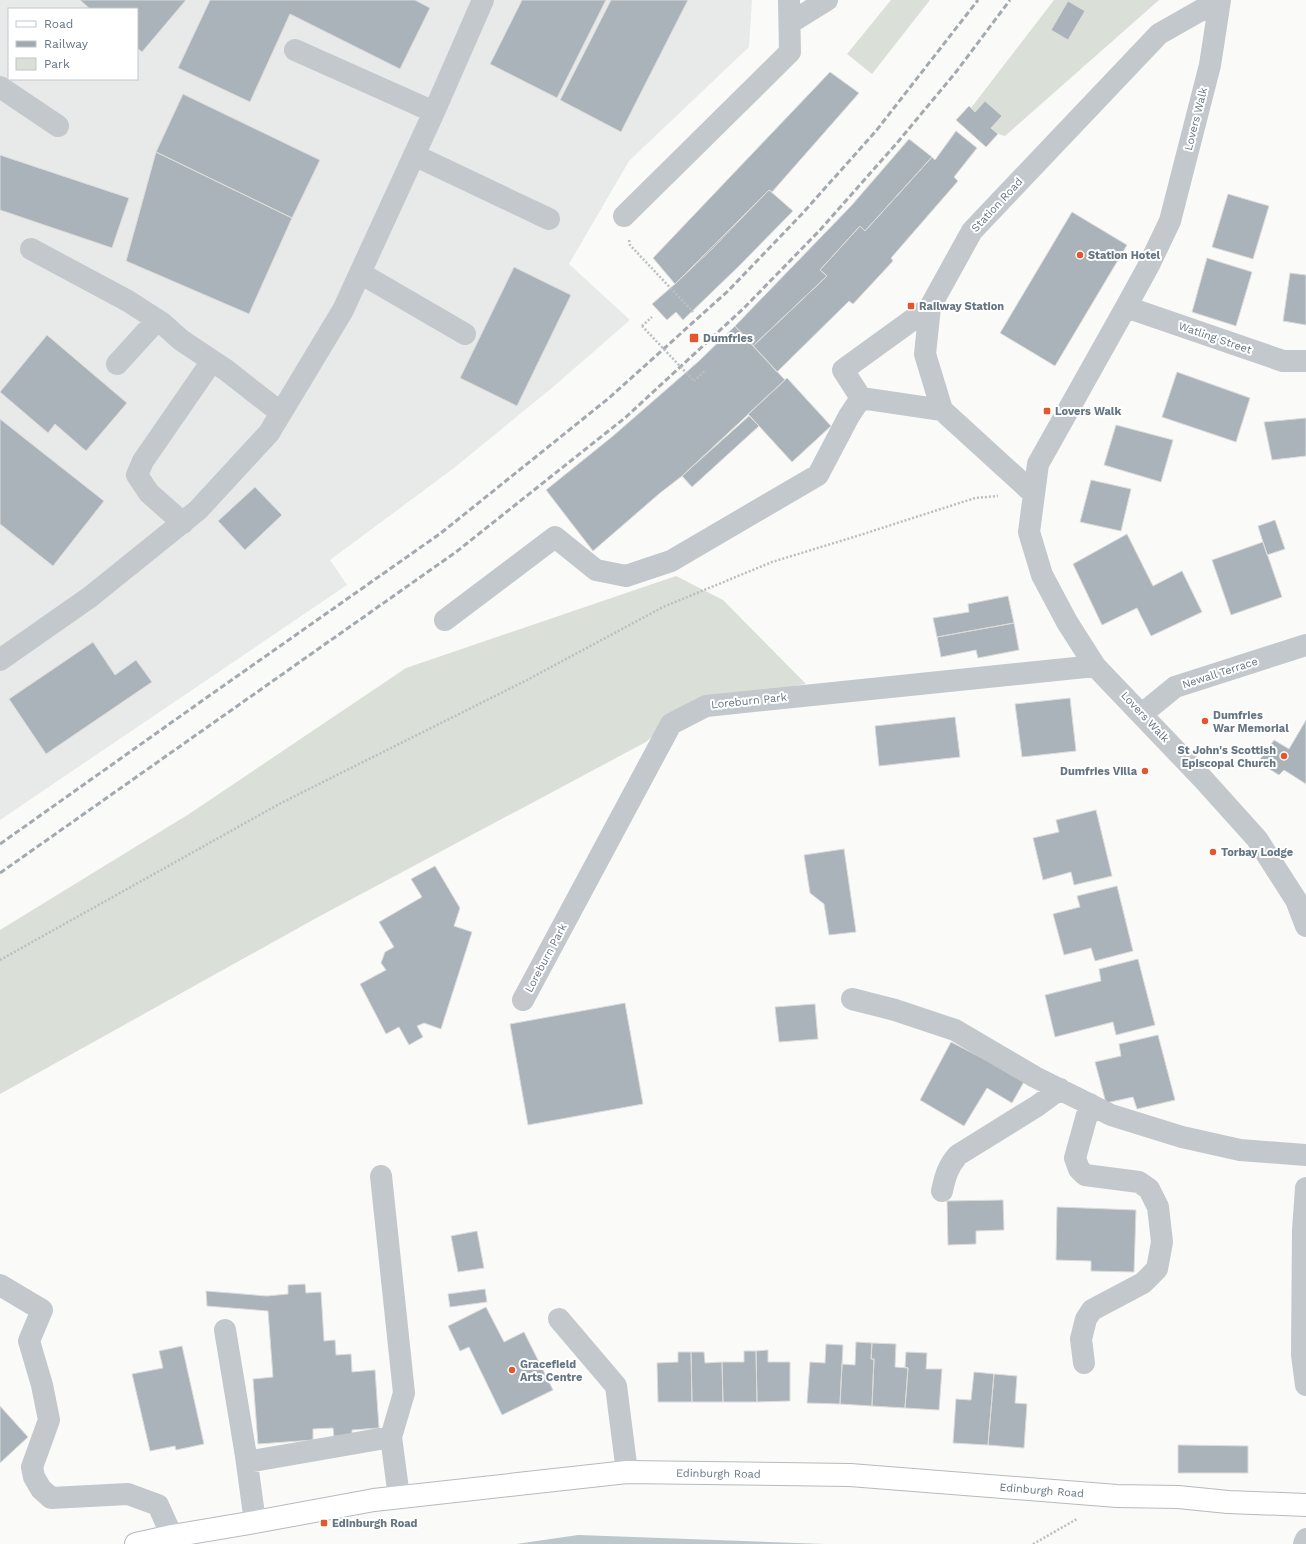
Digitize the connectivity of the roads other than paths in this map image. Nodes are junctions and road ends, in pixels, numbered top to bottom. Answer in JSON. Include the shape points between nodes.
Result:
{"nodes":[{"id":1,"x":483,"y":0,"type":"edge"},
{"id":2,"x":789,"y":0,"type":"edge"},
{"id":3,"x":827,"y":0,"type":"edge"},
{"id":4,"x":1219,"y":0,"type":"edge"},
{"id":5,"x":790,"y":23,"type":"junction"},
{"id":6,"x":295,"y":50,"type":"dead end"},
{"id":7,"x":0,"y":86,"type":"edge"},
{"id":8,"x":434,"y":112,"type":"junction"},
{"id":9,"x":58,"y":126,"type":"dead end"},
{"id":10,"x":414,"y":155,"type":"junction"},
{"id":11,"x":624,"y":216,"type":"road end"},
{"id":12,"x":549,"y":219,"type":"dead end"},
{"id":13,"x":30,"y":249,"type":"dead end"},
{"id":14,"x":360,"y":273,"type":"junction"},
{"id":15,"x":930,"y":307,"type":"junction"},
{"id":16,"x":1126,"y":307,"type":"junction"},
{"id":17,"x":157,"y":320,"type":"junction"},
{"id":18,"x":465,"y":334,"type":"dead end"},
{"id":19,"x":212,"y":361,"type":"junction"},
{"id":20,"x":1306,"y":361,"type":"edge"},
{"id":21,"x":117,"y":364,"type":"dead end"},
{"id":22,"x":861,"y":398,"type":"junction"},
{"id":23,"x":942,"y":410,"type":"junction"},
{"id":24,"x":281,"y":413,"type":"junction"},
{"id":25,"x":1033,"y":493,"type":"junction"},
{"id":26,"x":183,"y":523,"type":"junction"},
{"id":27,"x":445,"y":620,"type":"dead end"},
{"id":28,"x":1306,"y":646,"type":"edge"},
{"id":29,"x":0,"y":660,"type":"edge"},
{"id":30,"x":1095,"y":666,"type":"junction"},
{"id":31,"x":1142,"y":714,"type":"junction"},
{"id":32,"x":1306,"y":926,"type":"edge"},
{"id":33,"x":852,"y":999,"type":"dead end"},
{"id":34,"x":524,"y":1000,"type":"dead end"},
{"id":35,"x":1060,"y":1089,"type":"junction"},
{"id":36,"x":1090,"y":1104,"type":"junction"},
{"id":37,"x":1306,"y":1155,"type":"edge"},
{"id":38,"x":381,"y":1176,"type":"dead end"},
{"id":39,"x":1306,"y":1188,"type":"edge"},
{"id":40,"x":942,"y":1191,"type":"dead end"},
{"id":41,"x":0,"y":1285,"type":"edge"},
{"id":42,"x":559,"y":1319,"type":"dead end"},
{"id":43,"x":225,"y":1330,"type":"dead end"},
{"id":44,"x":1084,"y":1363,"type":"dead end"},
{"id":45,"x":1306,"y":1385,"type":"edge"},
{"id":46,"x":391,"y":1437,"type":"junction"},
{"id":47,"x":247,"y":1462,"type":"junction"},
{"id":48,"x":627,"y":1472,"type":"junction"},
{"id":49,"x":399,"y":1497,"type":"junction"},
{"id":50,"x":1306,"y":1505,"type":"edge"},
{"id":51,"x":255,"y":1522,"type":"junction"},
{"id":52,"x":172,"y":1536,"type":"junction"},
{"id":53,"x":1306,"y":1539,"type":"edge"},
{"id":54,"x":136,"y":1544,"type":"edge"},
{"id":55,"x":1304,"y":1544,"type":"edge"}],
"edges":[{"from":1,"to":8,"type":"street"},
{"from":2,"to":5,"type":"street"},
{"from":3,"to":5,"type":"street"},
{"from":4,"to":15,"type":"street","name":"Station Road","via":[[1159,34],[972,231]]},
{"from":4,"to":16,"type":"street","name":"Lovers Walk","via":[[1210,65],[1170,221]]},
{"from":5,"to":11,"type":"street","via":[[790,52]]},
{"from":6,"to":8,"type":"street"},
{"from":7,"to":9,"type":"street"},
{"from":8,"to":10,"type":"street"},
{"from":10,"to":12,"type":"street"},
{"from":10,"to":14,"type":"street"},
{"from":13,"to":17,"type":"street","via":[[128,301]]},
{"from":14,"to":18,"type":"street"},
{"from":14,"to":24,"type":"street","via":[[343,310]]},
{"from":15,"to":22,"type":"street","via":[[843,370]]},
{"from":15,"to":23,"type":"street","name":"Station Road","via":[[925,354]]},
{"from":16,"to":20,"type":"street","name":"Watling Street","via":[[1283,361]]},
{"from":16,"to":25,"type":"street","name":"Lovers Walk","via":[[1038,464]]},
{"from":17,"to":19,"type":"street"},
{"from":17,"to":21,"type":"street"},
{"from":19,"to":24,"type":"street"},
{"from":19,"to":26,"type":"street","via":[[143,461],[137,476],[149,492]]},
{"from":22,"to":23,"type":"street"},
{"from":22,"to":27,"type":"street","via":[[818,475],[671,561],[626,576],[596,570],[555,538]]},
{"from":23,"to":25,"type":"street"},
{"from":24,"to":26,"type":"street","via":[[270,433]]},
{"from":25,"to":30,"type":"street","name":"Lovers Walk","via":[[1029,532],[1042,575],[1067,622]]},
{"from":26,"to":29,"type":"street","via":[[90,597]]},
{"from":28,"to":31,"type":"street","name":"Newall Terrace","via":[[1175,687]]},
{"from":30,"to":31,"type":"street","name":"Lovers Walk"},
{"from":30,"to":34,"type":"street","name":"Loreburn Park","via":[[706,706],[672,724]]},
{"from":31,"to":32,"type":"street","name":"Lovers Walk","via":[[1256,839],[1296,900]]},
{"from":33,"to":35,"type":"street","via":[[955,1030]]},
{"from":35,"to":36,"type":"street"},
{"from":35,"to":40,"type":"street","via":[[958,1155],[950,1163]]},
{"from":36,"to":37,"type":"street","via":[[1111,1115],[1182,1137],[1240,1150]]},
{"from":36,"to":44,"type":"street","via":[[1075,1158],[1079,1169],[1085,1175],[1139,1182],[1149,1189],[1158,1207],[1162,1242],[1157,1269],[1143,1283],[1092,1310],[1086,1319],[1080,1340]]},
{"from":38,"to":46,"type":"street","via":[[404,1393]]},
{"from":39,"to":45,"type":"street","via":[[1302,1355]]},
{"from":41,"to":52,"type":"street","via":[[42,1310],[29,1340],[42,1385],[48,1420],[32,1467],[41,1490],[51,1498],[128,1494],[158,1505]]},
{"from":42,"to":48,"type":"street","via":[[616,1386]]},
{"from":43,"to":47,"type":"street"},
{"from":46,"to":47,"type":"street"},
{"from":46,"to":49,"type":"street"},
{"from":47,"to":51,"type":"street"},
{"from":48,"to":49,"type":"main road","name":"Edinburgh Road"},
{"from":48,"to":50,"type":"main road","name":"Edinburgh Road","via":[[850,1475],[1117,1496]]},
{"from":49,"to":51,"type":"main road","name":"Edinburgh Road"},
{"from":51,"to":52,"type":"main road","name":"Edinburgh Road"},
{"from":52,"to":54,"type":"main road","name":"Edinburgh Road"},
{"from":53,"to":55,"type":"street"}]}
